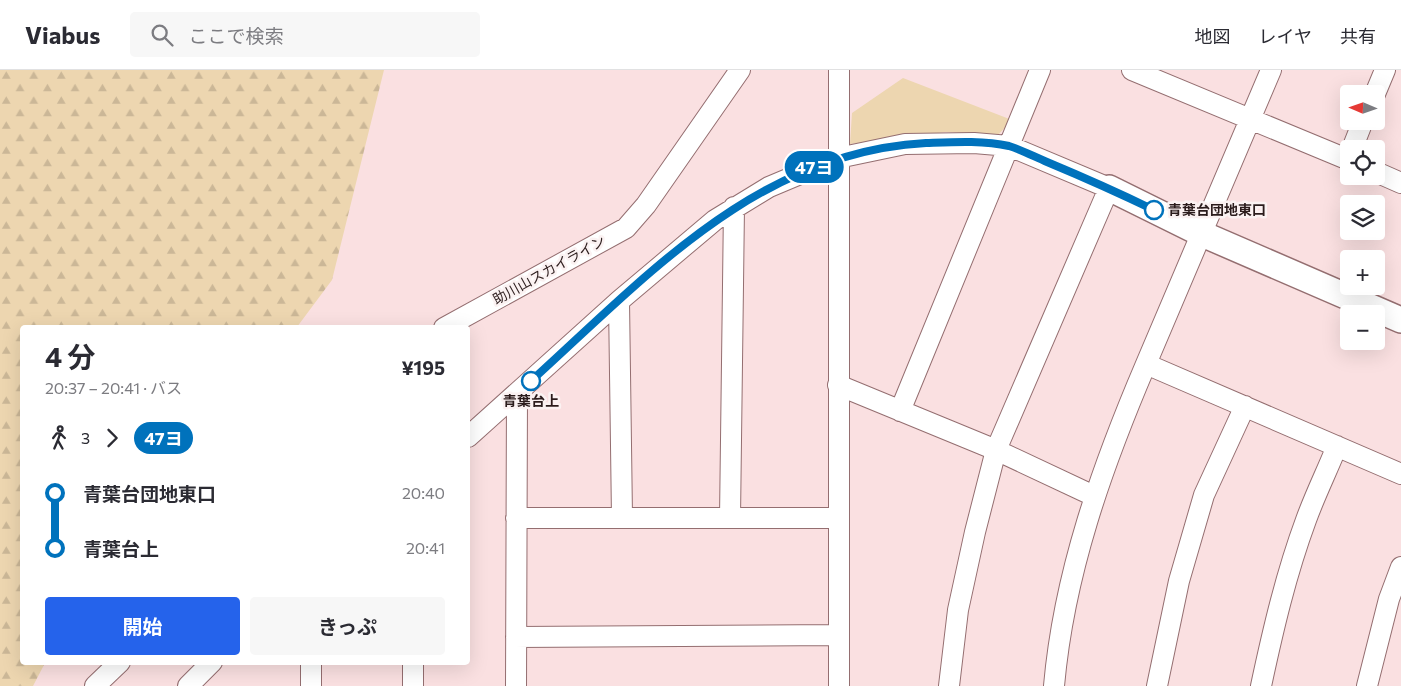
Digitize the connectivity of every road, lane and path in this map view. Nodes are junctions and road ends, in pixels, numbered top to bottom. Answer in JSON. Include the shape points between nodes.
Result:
{"nodes":[{"id":1,"x":740,"y":70,"type":"edge"},
{"id":2,"x":839,"y":70,"type":"edge"},
{"id":3,"x":1040,"y":70,"type":"edge"},
{"id":4,"x":1132,"y":70,"type":"edge"},
{"id":5,"x":1271,"y":70,"type":"edge"},
{"id":6,"x":1384,"y":70,"type":"edge"},
{"id":7,"x":1155,"y":74,"type":"edge"},
{"id":8,"x":1378,"y":85,"type":"edge"},
{"id":9,"x":1250,"y":121,"type":"junction"},
{"id":10,"x":1008,"y":146,"type":"junction"},
{"id":11,"x":1340,"y":153,"type":"edge"},
{"id":12,"x":838,"y":158,"type":"junction"},
{"id":13,"x":1385,"y":176,"type":"edge"},
{"id":14,"x":1401,"y":182,"type":"edge"},
{"id":15,"x":1109,"y":188,"type":"junction"},
{"id":16,"x":734,"y":207,"type":"junction"},
{"id":17,"x":1200,"y":233,"type":"junction"},
{"id":18,"x":619,"y":301,"type":"junction"},
{"id":19,"x":1401,"y":320,"type":"edge"},
{"id":20,"x":449,"y":325,"type":"edge"},
{"id":21,"x":1146,"y":364,"type":"junction"},
{"id":22,"x":838,"y":385,"type":"junction"},
{"id":23,"x":517,"y":394,"type":"junction"},
{"id":24,"x":1245,"y":406,"type":"junction"},
{"id":25,"x":900,"y":411,"type":"junction"},
{"id":26,"x":470,"y":435,"type":"edge"},
{"id":27,"x":1337,"y":446,"type":"junction"},
{"id":28,"x":996,"y":450,"type":"junction"},
{"id":29,"x":1401,"y":474,"type":"edge"},
{"id":30,"x":1094,"y":496,"type":"junction"},
{"id":31,"x":516,"y":518,"type":"junction"},
{"id":32,"x":622,"y":518,"type":"junction"},
{"id":33,"x":730,"y":518,"type":"junction"},
{"id":34,"x":839,"y":518,"type":"junction"},
{"id":35,"x":1401,"y":568,"type":"edge"},
{"id":36,"x":1396,"y":594,"type":"edge"},
{"id":37,"x":838,"y":635,"type":"junction"},
{"id":38,"x":516,"y":637,"type":"junction"},
{"id":39,"x":117,"y":665,"type":"edge"},
{"id":40,"x":209,"y":665,"type":"edge"},
{"id":41,"x":311,"y":665,"type":"edge"},
{"id":42,"x":413,"y":665,"type":"edge"},
{"id":43,"x":95,"y":686,"type":"edge"},
{"id":44,"x":188,"y":686,"type":"edge"},
{"id":45,"x":311,"y":686,"type":"edge"},
{"id":46,"x":413,"y":686,"type":"edge"},
{"id":47,"x":516,"y":686,"type":"edge"},
{"id":48,"x":839,"y":686,"type":"edge"},
{"id":49,"x":949,"y":686,"type":"edge"},
{"id":50,"x":1054,"y":686,"type":"edge"},
{"id":51,"x":1157,"y":686,"type":"edge"},
{"id":52,"x":1261,"y":686,"type":"edge"},
{"id":53,"x":1367,"y":686,"type":"edge"}],
"edges":[{"from":1,"to":20,"type":"street","name":"助川山スカイライン","via":[[626,228]]},
{"from":2,"to":12,"type":"street"},
{"from":3,"to":10,"type":"street"},
{"from":4,"to":7,"type":"street"},
{"from":5,"to":9,"type":"street"},
{"from":6,"to":8,"type":"street"},
{"from":7,"to":9,"type":"street"},
{"from":9,"to":11,"type":"street"},
{"from":9,"to":17,"type":"street"},
{"from":10,"to":12,"type":"street","via":[[905,144]]},
{"from":10,"to":15,"type":"street"},
{"from":10,"to":25,"type":"street"},
{"from":12,"to":16,"type":"street","via":[[768,187]]},
{"from":12,"to":22,"type":"street"},
{"from":13,"to":14,"type":"street"},
{"from":15,"to":17,"type":"street"},
{"from":15,"to":28,"type":"street"},
{"from":16,"to":18,"type":"street"},
{"from":16,"to":33,"type":"street"},
{"from":17,"to":19,"type":"street"},
{"from":17,"to":21,"type":"street"},
{"from":18,"to":23,"type":"street"},
{"from":18,"to":32,"type":"street"},
{"from":21,"to":24,"type":"street"},
{"from":21,"to":30,"type":"street"},
{"from":22,"to":25,"type":"street"},
{"from":22,"to":34,"type":"street"},
{"from":23,"to":26,"type":"street"},
{"from":23,"to":31,"type":"street"},
{"from":24,"to":27,"type":"street"},
{"from":24,"to":51,"type":"street","via":[[1204,495],[1179,581]]},
{"from":25,"to":28,"type":"street"},
{"from":27,"to":29,"type":"street"},
{"from":27,"to":52,"type":"street","via":[[1306,520],[1288,576]]},
{"from":28,"to":30,"type":"street"},
{"from":28,"to":49,"type":"street","via":[[958,610]]},
{"from":30,"to":50,"type":"street","via":[[1076,558]]},
{"from":31,"to":32,"type":"street"},
{"from":31,"to":38,"type":"street"},
{"from":32,"to":33,"type":"street"},
{"from":33,"to":34,"type":"street"},
{"from":34,"to":37,"type":"street"},
{"from":35,"to":36,"type":"street"},
{"from":36,"to":53,"type":"street"},
{"from":37,"to":38,"type":"street"},
{"from":37,"to":48,"type":"street"},
{"from":38,"to":47,"type":"street"},
{"from":39,"to":43,"type":"street"},
{"from":40,"to":44,"type":"street"},
{"from":41,"to":45,"type":"street"},
{"from":42,"to":46,"type":"street"}]}
